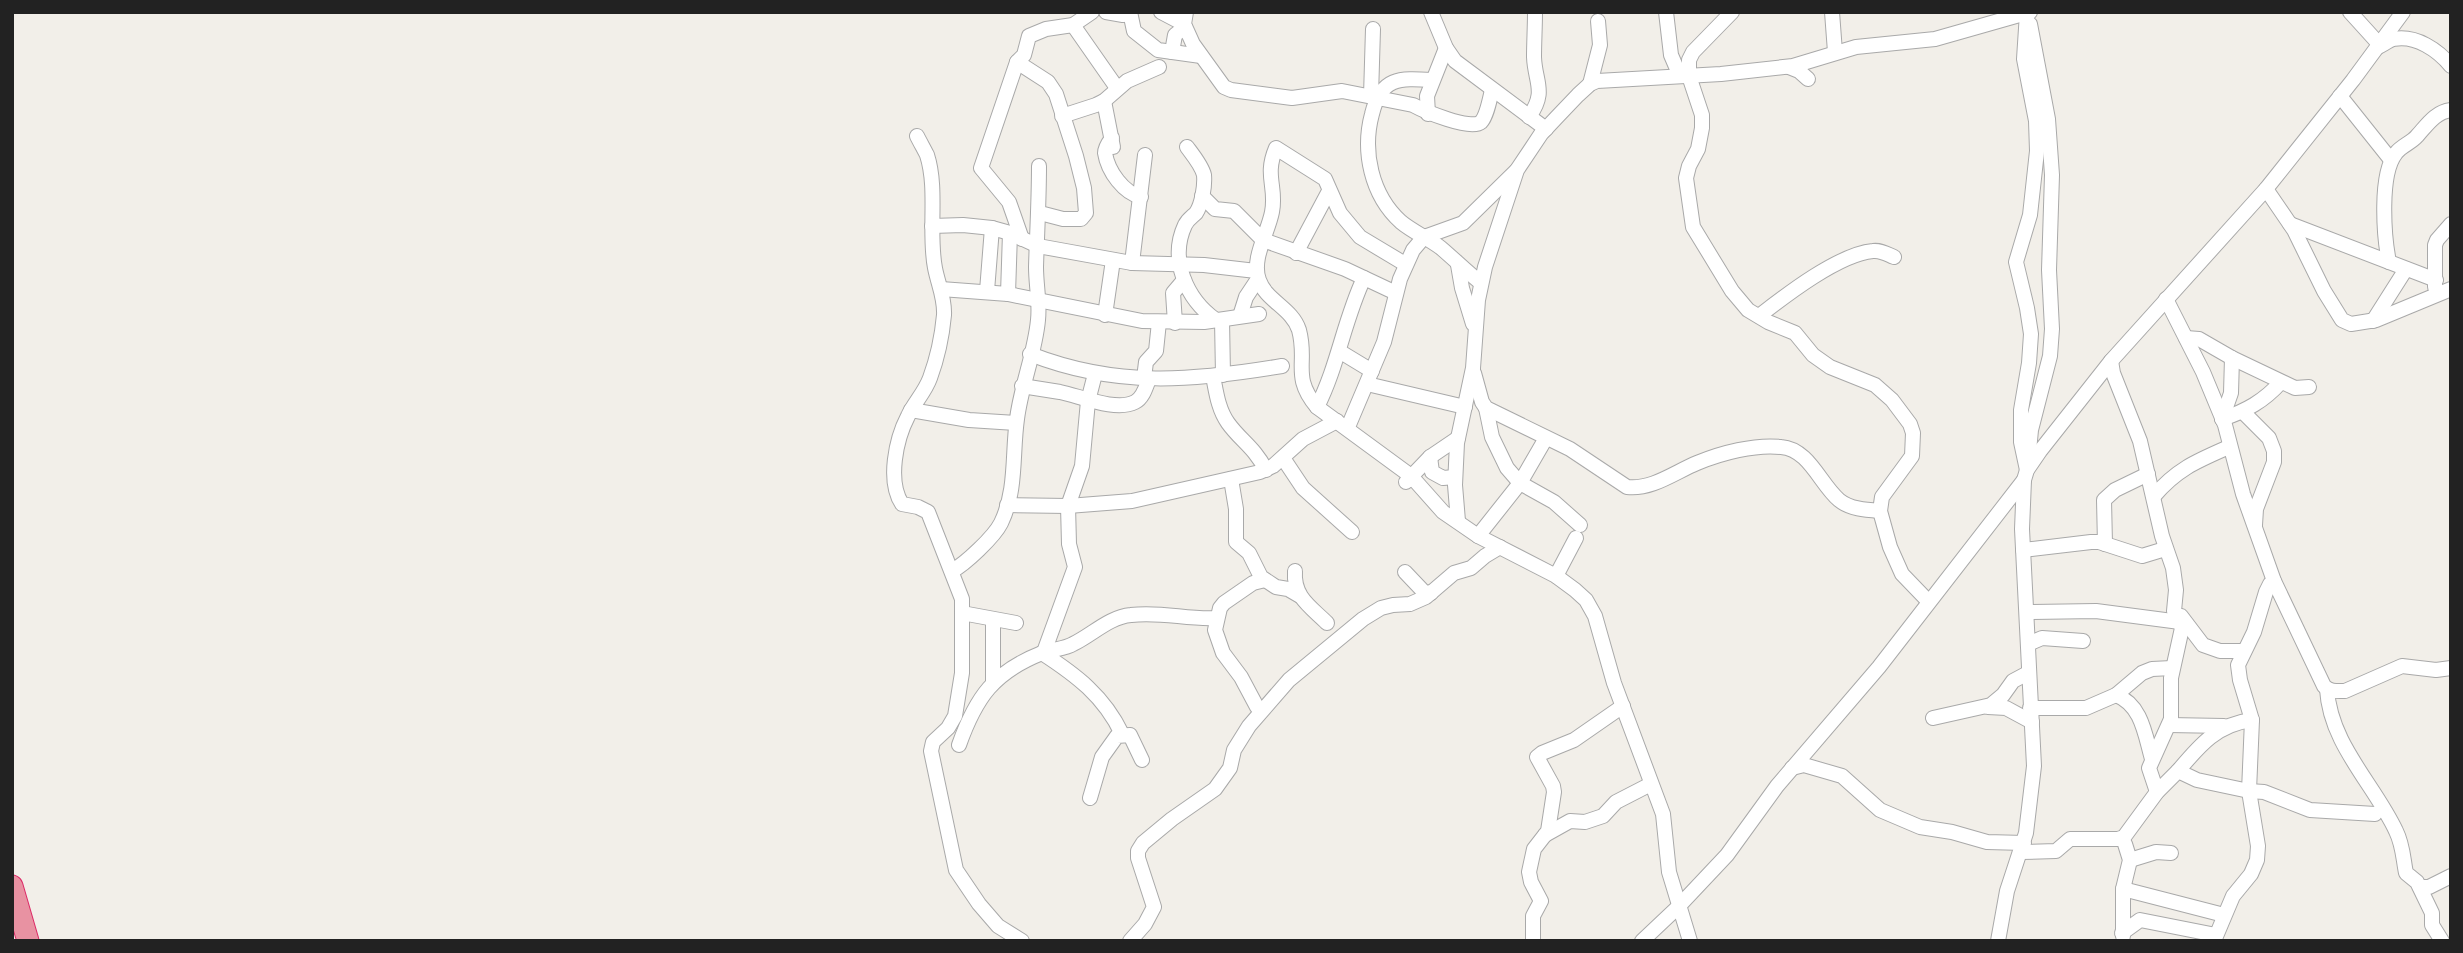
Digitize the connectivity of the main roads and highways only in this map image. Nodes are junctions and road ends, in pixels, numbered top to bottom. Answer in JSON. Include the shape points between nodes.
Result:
{"nodes":[{"id":1,"x":12,"y":886,"type":"edge"},
{"id":2,"x":28,"y":941,"type":"edge"}],
"edges":[{"from":1,"to":2,"type":"highway"}]}
